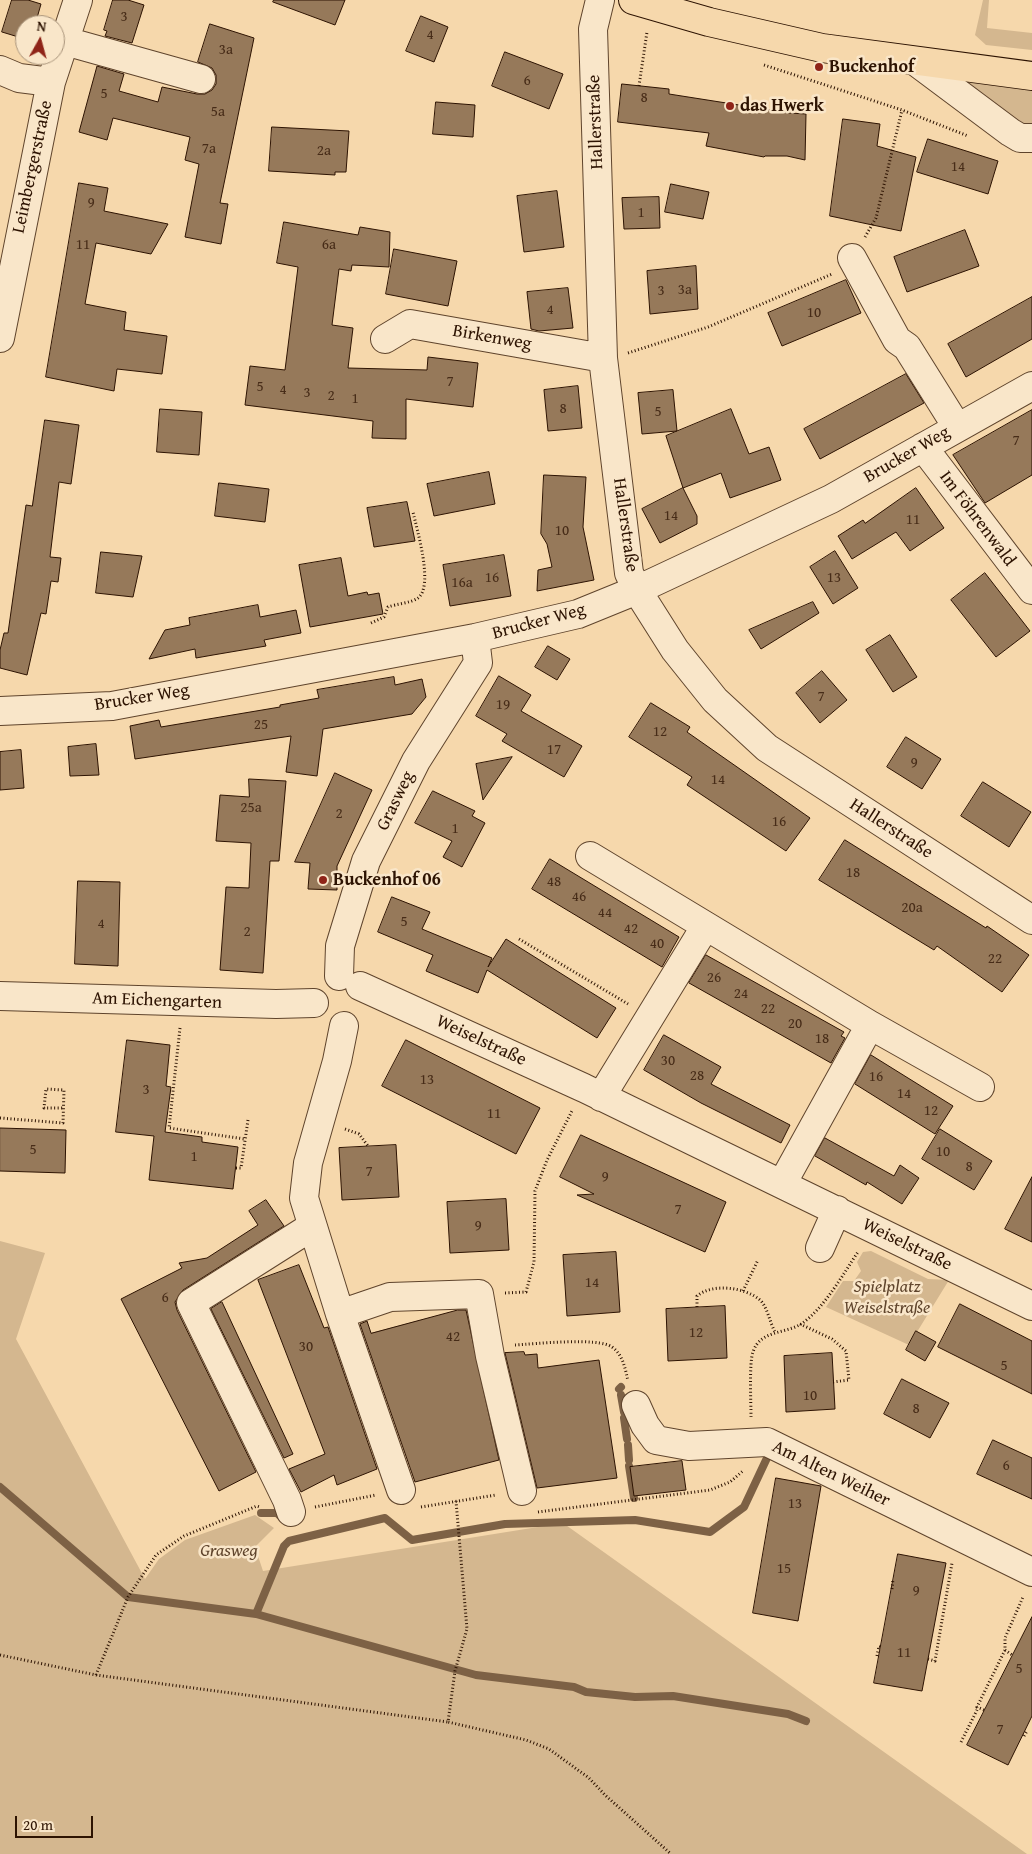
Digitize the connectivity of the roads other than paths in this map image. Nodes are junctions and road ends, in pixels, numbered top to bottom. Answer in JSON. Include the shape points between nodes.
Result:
{"nodes":[{"id":1,"x":78,"y":0,"type":"edge"},
{"id":2,"x":600,"y":0,"type":"edge"},
{"id":3,"x":633,"y":0,"type":"edge"},
{"id":4,"x":65,"y":41,"type":"joint"},
{"id":5,"x":915,"y":62,"type":"junction"},
{"id":6,"x":57,"y":65,"type":"edge"},
{"id":7,"x":0,"y":70,"type":"edge"},
{"id":8,"x":1032,"y":76,"type":"edge"},
{"id":9,"x":201,"y":79,"type":"dead end"},
{"id":10,"x":51,"y":82,"type":"junction"},
{"id":11,"x":1032,"y":138,"type":"edge"},
{"id":12,"x":852,"y":258,"type":"road end"},
{"id":13,"x":1,"y":328,"type":"edge"},
{"id":14,"x":385,"y":339,"type":"dead end"},
{"id":15,"x":603,"y":358,"type":"junction"},
{"id":16,"x":1032,"y":386,"type":"edge"},
{"id":17,"x":957,"y":427,"type":"junction"},
{"id":18,"x":923,"y":447,"type":"junction"},
{"id":19,"x":637,"y":590,"type":"junction"},
{"id":20,"x":1032,"y":590,"type":"edge"},
{"id":21,"x":475,"y":638,"type":"junction"},
{"id":22,"x":0,"y":711,"type":"edge"},
{"id":23,"x":590,"y":856,"type":"dead end"},
{"id":24,"x":1032,"y":920,"type":"edge"},
{"id":25,"x":705,"y":927,"type":"junction"},
{"id":26,"x":350,"y":981,"type":"junction"},
{"id":27,"x":0,"y":996,"type":"edge"},
{"id":28,"x":314,"y":1003,"type":"junction"},
{"id":29,"x":870,"y":1025,"type":"junction"},
{"id":30,"x":344,"y":1026,"type":"junction"},
{"id":31,"x":980,"y":1087,"type":"dead end"},
{"id":32,"x":593,"y":1092,"type":"junction"},
{"id":33,"x":782,"y":1184,"type":"junction"},
{"id":34,"x":837,"y":1210,"type":"junction"},
{"id":35,"x":311,"y":1227,"type":"junction"},
{"id":36,"x":820,"y":1248,"type":"dead end"},
{"id":37,"x":1032,"y":1306,"type":"edge"},
{"id":38,"x":340,"y":1314,"type":"junction"},
{"id":39,"x":636,"y":1405,"type":"road end"},
{"id":40,"x":400,"y":1490,"type":"road end"},
{"id":41,"x":522,"y":1491,"type":"road end"},
{"id":42,"x":290,"y":1512,"type":"road end"},
{"id":43,"x":1029,"y":1581,"type":"edge"}],
"edges":[{"from":1,"to":4,"type":"street","name":"Leimbergerstraße"},
{"from":2,"to":15,"type":"street","name":"Hallerstraße","via":[[593,29]]},
{"from":3,"to":5,"type":"main road","via":[[709,22],[822,48]]},
{"from":4,"to":9,"type":"street"},
{"from":5,"to":8,"type":"main road"},
{"from":5,"to":11,"type":"street","via":[[1010,132],[1020,138]]},
{"from":6,"to":10,"type":"street","name":"Leimbergerstraße"},
{"from":7,"to":10,"type":"street","via":[[19,78]]},
{"from":10,"to":13,"type":"street","name":"Leimbergerstraße"},
{"from":12,"to":17,"type":"street","via":[[897,340],[907,348]]},
{"from":14,"to":15,"type":"street","name":"Birkenweg","via":[[410,324]]},
{"from":15,"to":19,"type":"street","name":"Hallerstraße","via":[[629,573]]},
{"from":16,"to":17,"type":"street","name":"Brucker Weg"},
{"from":17,"to":18,"type":"street","name":"Brucker Weg"},
{"from":18,"to":19,"type":"street","name":"Brucker Weg","via":[[831,499]]},
{"from":18,"to":20,"type":"street","name":"Im Föhrenwald"},
{"from":19,"to":21,"type":"street","name":"Brucker Weg","via":[[578,614]]},
{"from":19,"to":24,"type":"street","name":"Hallerstraße","via":[[675,650],[710,693],[766,748]]},
{"from":21,"to":22,"type":"street","name":"Brucker Weg","via":[[112,706]]},
{"from":21,"to":26,"type":"street","name":"Grasweg","via":[[478,663],[416,761],[366,861],[340,946]]},
{"from":23,"to":25,"type":"street"},
{"from":25,"to":29,"type":"street"},
{"from":25,"to":32,"type":"street","via":[[650,1017]]},
{"from":26,"to":28,"type":"street","via":[[324,981],[318,987]]},
{"from":26,"to":30,"type":"street","name":"Grasweg","via":[[365,1002],[363,1010],[352,1023]]},
{"from":26,"to":32,"type":"street","name":"Weiselstraße"},
{"from":27,"to":28,"type":"street","name":"Am Eichengarten"},
{"from":28,"to":30,"type":"street","via":[[321,1018]]},
{"from":29,"to":31,"type":"street"},
{"from":29,"to":33,"type":"street"},
{"from":30,"to":35,"type":"street","via":[[308,1163],[304,1198]]},
{"from":32,"to":33,"type":"street","name":"Weiselstraße"},
{"from":33,"to":34,"type":"street","name":"Weiselstraße"},
{"from":34,"to":36,"type":"street"},
{"from":34,"to":37,"type":"street","name":"Weiselstraße"},
{"from":35,"to":38,"type":"street"},
{"from":35,"to":42,"type":"street","via":[[191,1303]]},
{"from":38,"to":40,"type":"street"},
{"from":38,"to":41,"type":"street","via":[[390,1298],[479,1294]]},
{"from":39,"to":43,"type":"street","name":"Am Alten Weiher","via":[[645,1426],[656,1440],[689,1446],[767,1442]]}]}
